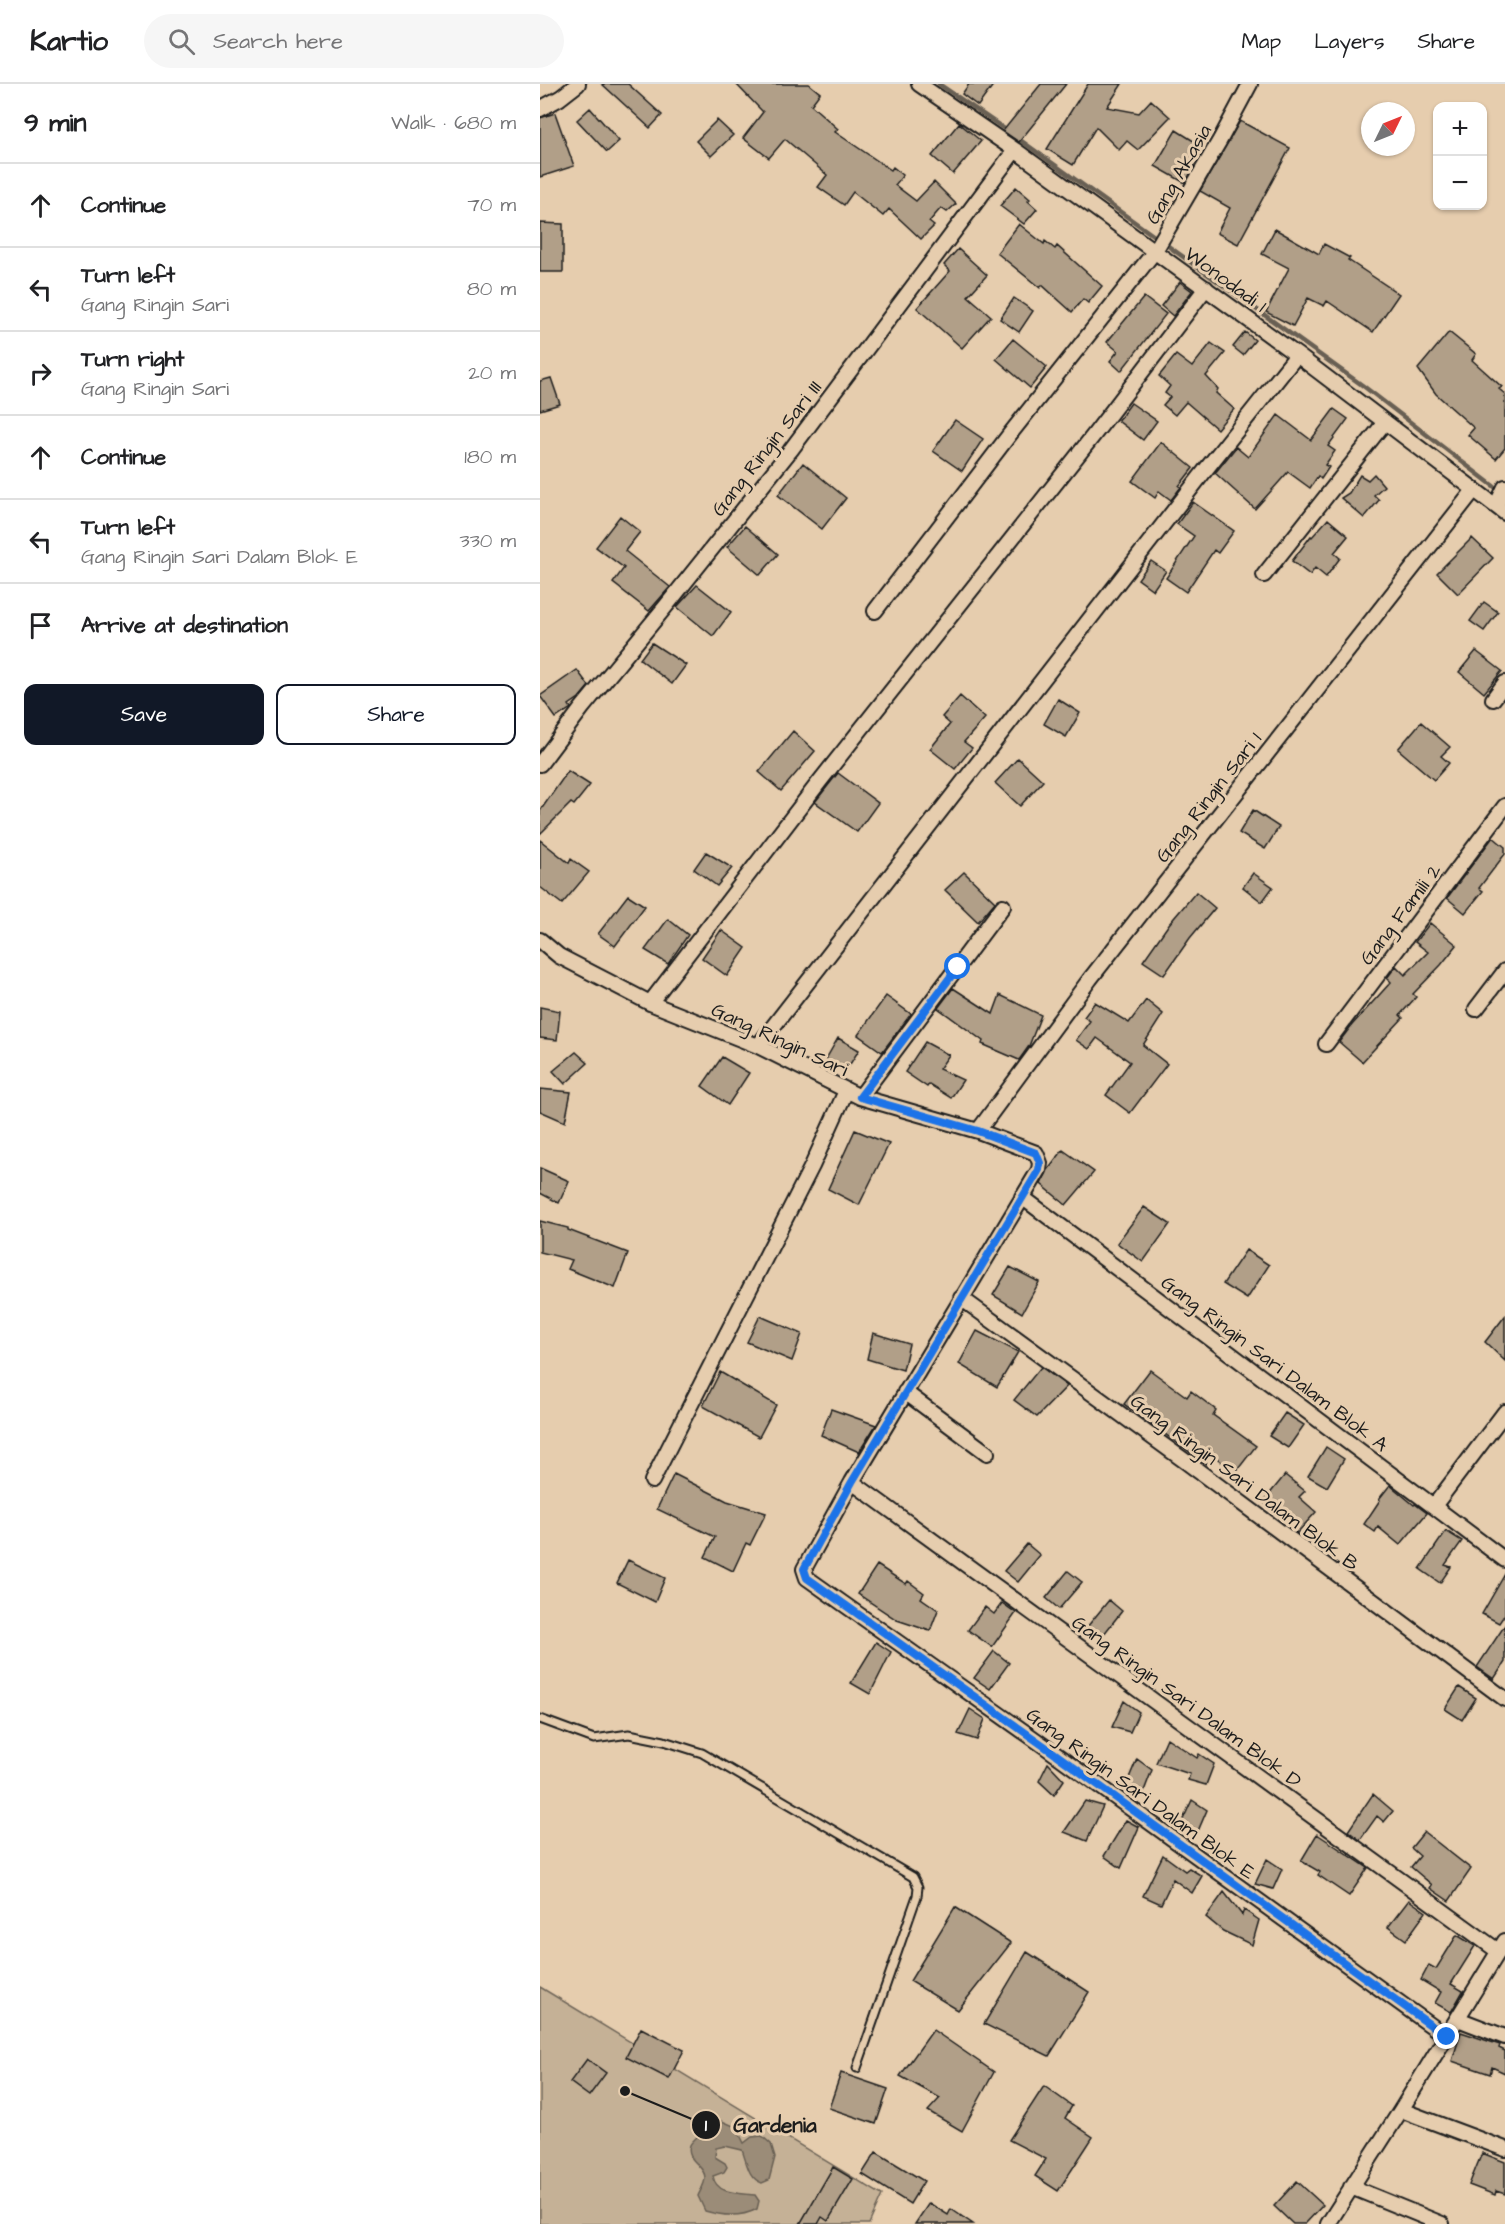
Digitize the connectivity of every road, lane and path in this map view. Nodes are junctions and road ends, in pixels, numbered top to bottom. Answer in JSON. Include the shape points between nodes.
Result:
{"nodes":[{"id":1,"x":578,"y":84,"type":"edge"},
{"id":2,"x":1250,"y":84,"type":"edge"},
{"id":3,"x":926,"y":85,"type":"edge"},
{"id":4,"x":540,"y":109,"type":"edge"},
{"id":5,"x":1015,"y":150,"type":"junction"},
{"id":6,"x":1155,"y":251,"type":"junction"},
{"id":7,"x":1206,"y":288,"type":"junction"},
{"id":8,"x":1297,"y":355,"type":"junction"},
{"id":9,"x":1385,"y":422,"type":"junction"},
{"id":10,"x":1474,"y":490,"type":"junction"},
{"id":11,"x":1502,"y":499,"type":"edge"},
{"id":12,"x":1264,"y":575,"type":"dead end"},
{"id":13,"x":875,"y":611,"type":"dead end"},
{"id":14,"x":1505,"y":682,"type":"edge"},
{"id":15,"x":1493,"y":699,"type":"dead end"},
{"id":16,"x":540,"y":764,"type":"edge"},
{"id":17,"x":1505,"y":806,"type":"edge"},
{"id":18,"x":1003,"y":906,"type":"dead end"},
{"id":19,"x":540,"y":940,"type":"edge"},
{"id":20,"x":1505,"y":971,"type":"edge"},
{"id":21,"x":653,"y":999,"type":"junction"},
{"id":22,"x":1476,"y":1010,"type":"dead end"},
{"id":23,"x":1326,"y":1044,"type":"dead end"},
{"id":24,"x":758,"y":1046,"type":"junction"},
{"id":25,"x":846,"y":1091,"type":"junction"},
{"id":26,"x":864,"y":1091,"type":"junction"},
{"id":27,"x":978,"y":1131,"type":"junction"},
{"id":28,"x":1022,"y":1197,"type":"junction"},
{"id":29,"x":961,"y":1298,"type":"junction"},
{"id":30,"x":905,"y":1392,"type":"junction"},
{"id":31,"x":1505,"y":1412,"type":"edge"},
{"id":32,"x":987,"y":1453,"type":"dead end"},
{"id":33,"x":652,"y":1481,"type":"dead end"},
{"id":34,"x":852,"y":1482,"type":"junction"},
{"id":35,"x":1434,"y":1506,"type":"junction"},
{"id":36,"x":1505,"y":1560,"type":"edge"},
{"id":37,"x":1505,"y":1699,"type":"edge"},
{"id":38,"x":540,"y":1719,"type":"edge"},
{"id":39,"x":1502,"y":1946,"type":"edge"},
{"id":40,"x":1458,"y":2019,"type":"junction"},
{"id":41,"x":1447,"y":2037,"type":"junction"},
{"id":42,"x":1505,"y":2037,"type":"edge"},
{"id":43,"x":857,"y":2068,"type":"dead end"},
{"id":44,"x":1401,"y":2110,"type":"junction"},
{"id":45,"x":1505,"y":2149,"type":"edge"},
{"id":46,"x":1351,"y":2187,"type":"junction"},
{"id":47,"x":1328,"y":2224,"type":"edge"},
{"id":48,"x":1442,"y":2224,"type":"edge"}],
"edges":[{"from":1,"to":4,"type":"street"},
{"from":2,"to":6,"type":"street","name":"Gang Akasia"},
{"from":3,"to":5,"type":"street","name":"Wonodadi 1"},
{"from":5,"to":6,"type":"street","name":"Wonodadi 1"},
{"from":5,"to":16,"type":"street","name":"Gang Ringin Sari III","via":[[790,451]]},
{"from":6,"to":7,"type":"street","name":"Wonodadi 1"},
{"from":6,"to":13,"type":"street","name":"Gang Akasia"},
{"from":7,"to":8,"type":"street","name":"Wonodadi 1"},
{"from":7,"to":21,"type":"street"},
{"from":8,"to":9,"type":"street","name":"Wonodadi 1"},
{"from":8,"to":24,"type":"street"},
{"from":9,"to":10,"type":"street","name":"Wonodadi 1"},
{"from":9,"to":12,"type":"street"},
{"from":10,"to":11,"type":"street","name":"Wonodadi 1"},
{"from":10,"to":27,"type":"street","name":"Gang Ringin Sari 1","via":[[1090,979]]},
{"from":14,"to":15,"type":"street"},
{"from":17,"to":23,"type":"street","name":"Gang Famili 2"},
{"from":18,"to":26,"type":"street"},
{"from":19,"to":21,"type":"street","name":"Gang Ringin Sari","via":[[559,956]]},
{"from":20,"to":22,"type":"street"},
{"from":21,"to":24,"type":"street","name":"Gang Ringin Sari"},
{"from":24,"to":25,"type":"street","name":"Gang Ringin Sari"},
{"from":25,"to":26,"type":"street","name":"Gang Ringin Sari"},
{"from":25,"to":33,"type":"street"},
{"from":26,"to":27,"type":"street","name":"Gang Ringin Sari"},
{"from":27,"to":28,"type":"street","name":"Gang Ringin Sari","via":[[1036,1153],[1039,1170]]},
{"from":28,"to":29,"type":"street"},
{"from":28,"to":35,"type":"street","name":"Gang Ringin Sari Dalam Blok A"},
{"from":29,"to":30,"type":"street"},
{"from":29,"to":37,"type":"street","name":"Gang Ringin Sari Dalam Blok B"},
{"from":30,"to":32,"type":"street"},
{"from":30,"to":34,"type":"street"},
{"from":31,"to":35,"type":"street"},
{"from":34,"to":39,"type":"street","name":"Gang Ringin Sari Dalam Blok D"},
{"from":34,"to":41,"type":"street","name":"Gang Ringin Sari Dalam Blok E","via":[[804,1569],[811,1582]]},
{"from":35,"to":36,"type":"street","name":"Gang Ringin Sari Dalam Blok A"},
{"from":38,"to":43,"type":"lane","via":[[594,1739],[629,1734],[702,1753],[913,1877],[917,1896]]},
{"from":39,"to":40,"type":"street"},
{"from":40,"to":41,"type":"street"},
{"from":40,"to":42,"type":"street"},
{"from":41,"to":44,"type":"street"},
{"from":44,"to":45,"type":"street"},
{"from":44,"to":46,"type":"street"},
{"from":46,"to":47,"type":"street"},
{"from":46,"to":48,"type":"street"}]}
